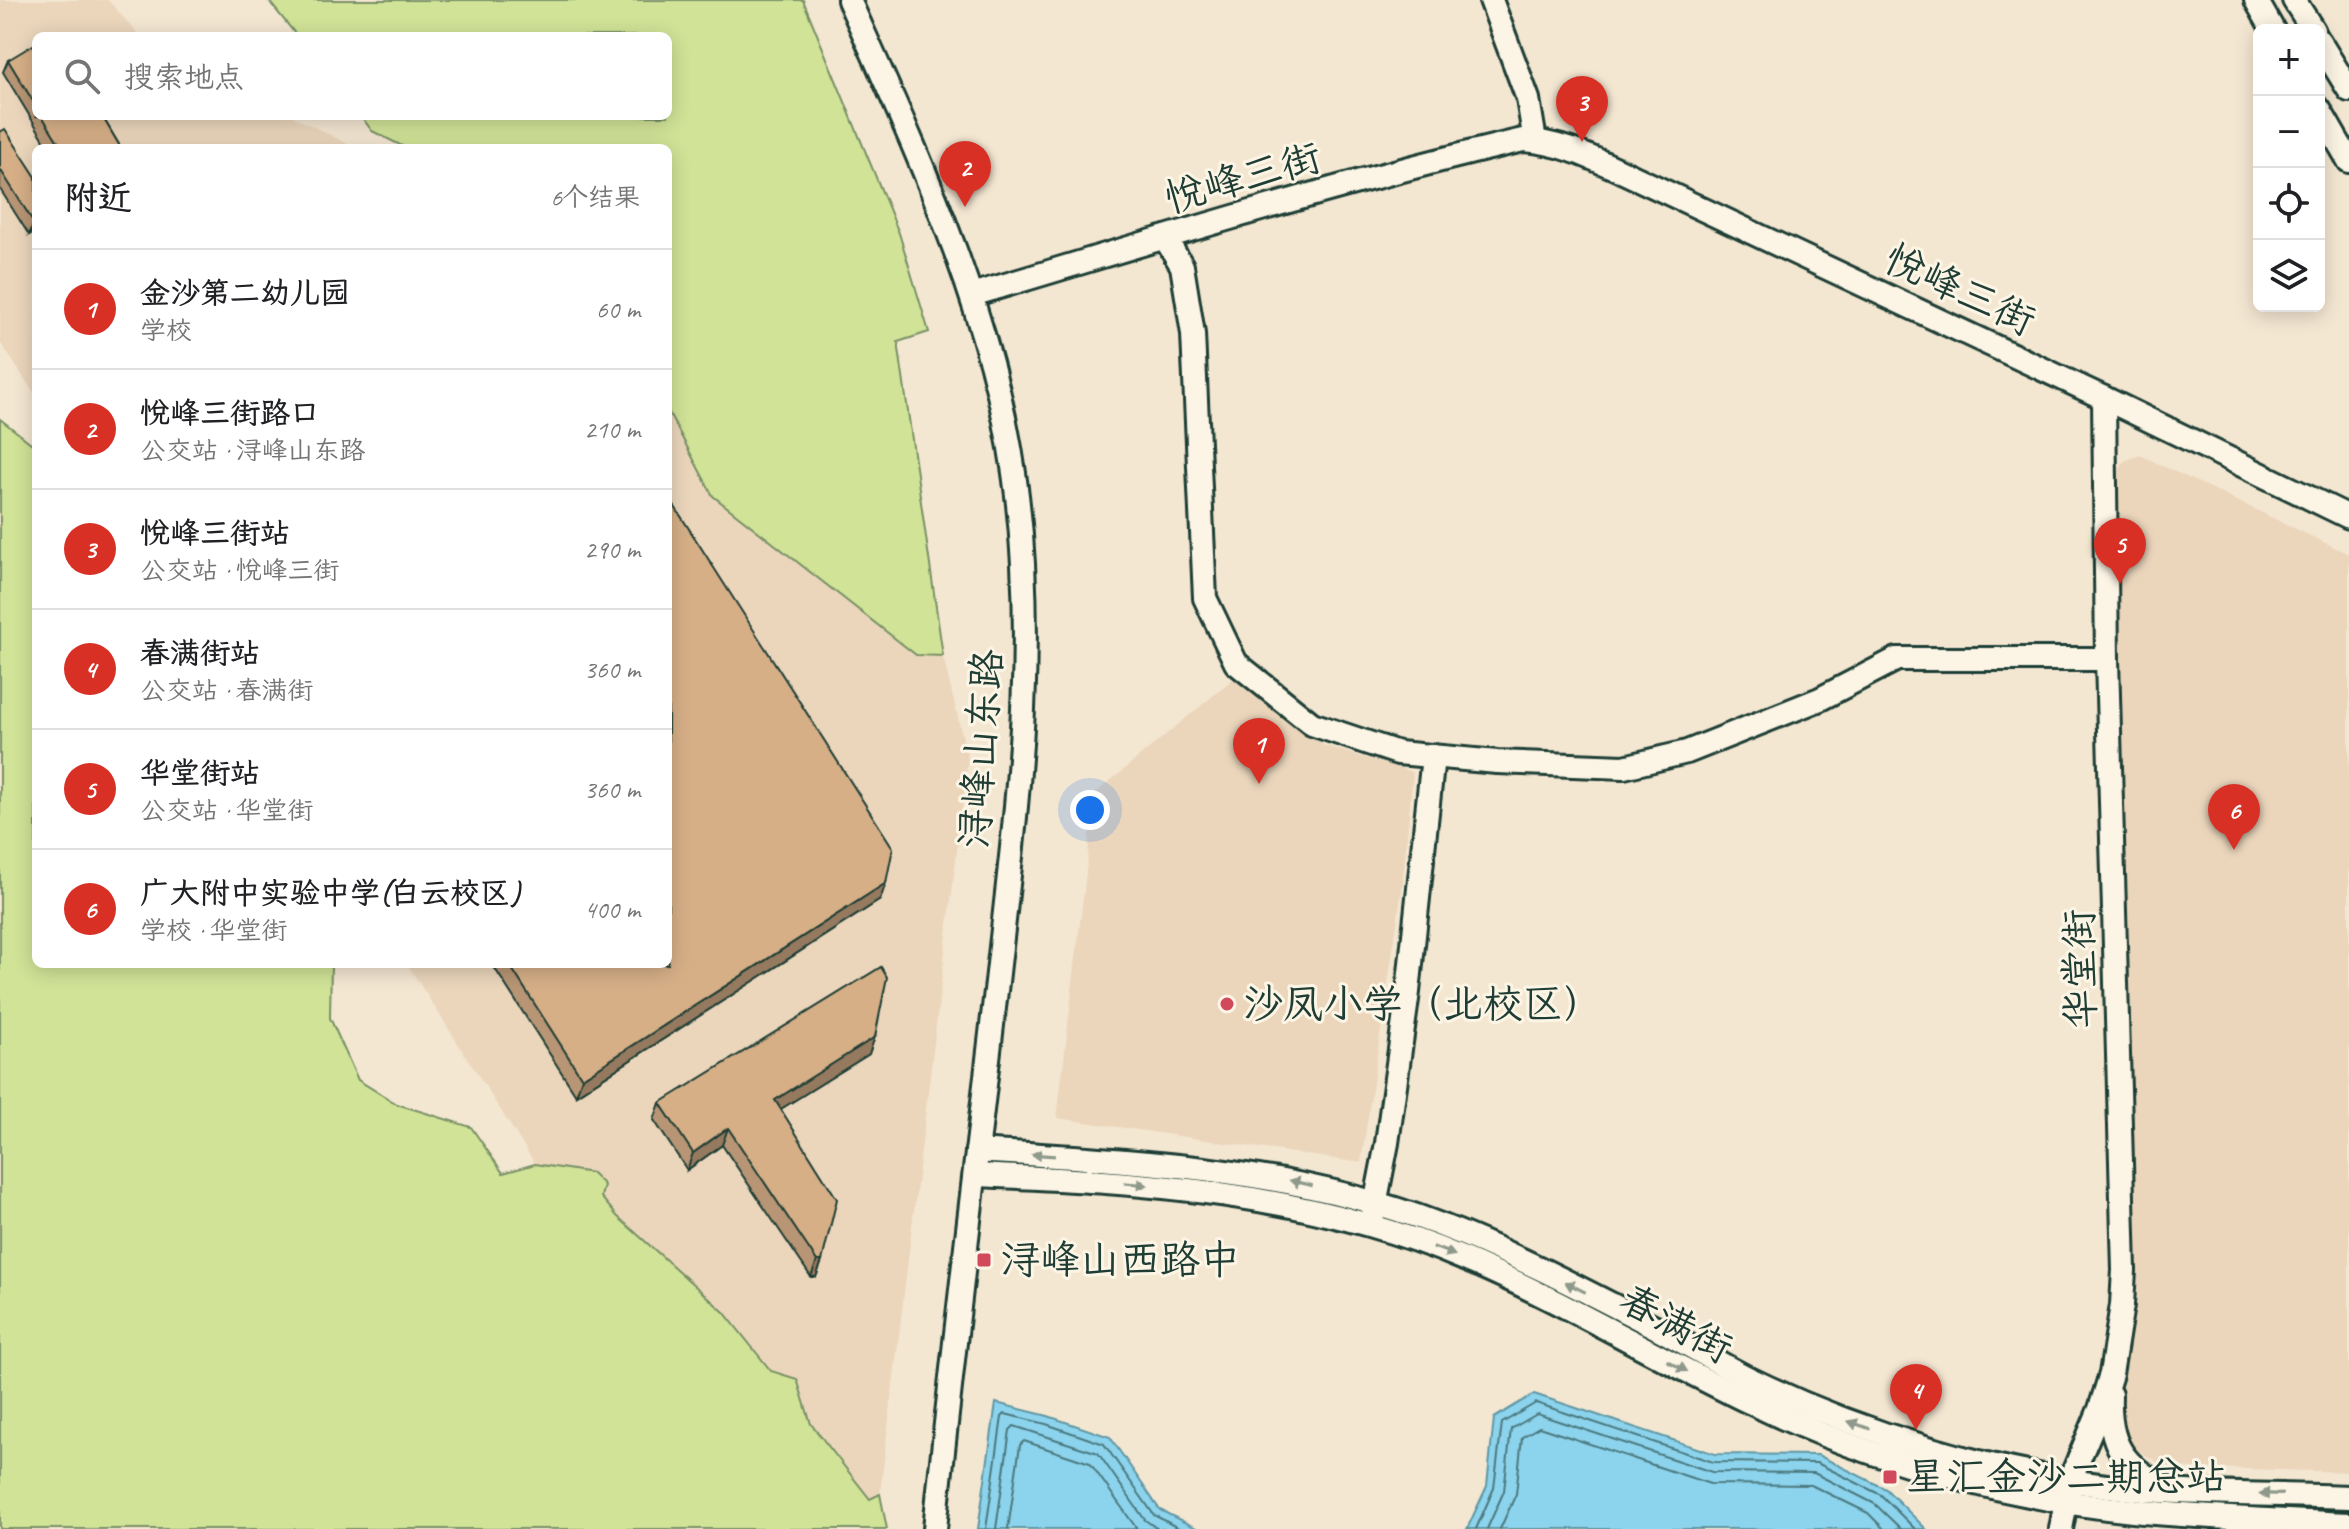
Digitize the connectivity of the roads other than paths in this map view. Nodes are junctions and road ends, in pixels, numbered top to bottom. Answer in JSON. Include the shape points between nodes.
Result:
{"nodes":[{"id":1,"x":849,"y":0,"type":"edge"},
{"id":2,"x":1491,"y":0,"type":"edge"},
{"id":3,"x":2256,"y":0,"type":"edge"},
{"id":4,"x":2294,"y":0,"type":"edge"},
{"id":5,"x":2270,"y":24,"type":"edge"},
{"id":6,"x":2309,"y":24,"type":"edge"},
{"id":7,"x":2325,"y":51,"type":"edge"},
{"id":8,"x":2349,"y":90,"type":"edge"},
{"id":9,"x":2325,"y":119,"type":"edge"},
{"id":10,"x":1535,"y":141,"type":"junction"},
{"id":11,"x":2349,"y":161,"type":"edge"},
{"id":12,"x":1165,"y":238,"type":"junction"},
{"id":13,"x":972,"y":295,"type":"junction"},
{"id":14,"x":2104,"y":398,"type":"junction"},
{"id":15,"x":2349,"y":517,"type":"edge"},
{"id":16,"x":2107,"y":659,"type":"junction"},
{"id":17,"x":1433,"y":756,"type":"junction"},
{"id":18,"x":977,"y":1151,"type":"junction"},
{"id":19,"x":975,"y":1175,"type":"junction"},
{"id":20,"x":1374,"y":1214,"type":"junction"},
{"id":21,"x":2111,"y":1374,"type":"junction"},
{"id":22,"x":2068,"y":1490,"type":"junction"},
{"id":23,"x":2170,"y":1491,"type":"junction"},
{"id":24,"x":2349,"y":1497,"type":"edge"},
{"id":25,"x":2349,"y":1524,"type":"edge"},
{"id":26,"x":935,"y":1529,"type":"edge"},
{"id":27,"x":2061,"y":1529,"type":"edge"}],
"edges":[{"from":1,"to":13,"type":"street","name":"浔峰山东路","via":[[920,158]]},
{"from":2,"to":10,"type":"street","via":[[1528,99]]},
{"from":3,"to":5,"type":"street"},
{"from":4,"to":6,"type":"street"},
{"from":7,"to":8,"type":"street"},
{"from":9,"to":11,"type":"street"},
{"from":10,"to":12,"type":"street","name":"悦峰三街","via":[[1403,171]]},
{"from":10,"to":14,"type":"street","name":"悦峰三街","via":[[1568,148],[1617,169]]},
{"from":12,"to":13,"type":"street","name":"悦峰三街"},
{"from":12,"to":17,"type":"street","via":[[1182,266],[1193,334],[1205,598],[1236,663],[1312,724],[1398,753]]},
{"from":13,"to":18,"type":"street","name":"浔峰山东路","via":[[1014,471],[1026,620],[1017,799]]},
{"from":14,"to":15,"type":"street","name":"悦峰三街"},
{"from":14,"to":16,"type":"street","name":"华堂街"},
{"from":16,"to":17,"type":"street","via":[[1897,659],[1820,699],[1702,746],[1624,767]]},
{"from":16,"to":21,"type":"street","name":"华堂街","via":[[2124,1227],[2122,1305]]},
{"from":17,"to":20,"type":"street","via":[[1408,992]]},
{"from":18,"to":19,"type":"street","name":"浔峰山东路"},
{"from":20,"to":18,"type":"street","name":"春满街","one_way":true,"via":[[1301,1183],[1207,1168]]},
{"from":19,"to":20,"type":"street","name":"春满街","one_way":true,"via":[[1110,1181]]},
{"from":19,"to":26,"type":"street","name":"浔峰山东路"},
{"from":20,"to":22,"type":"street","name":"春满街","via":[[1790,1422],[1894,1460],[1999,1488]]},
{"from":21,"to":22,"type":"street","name":"华堂街"},
{"from":21,"to":23,"type":"street","via":[[2110,1414],[2121,1453],[2142,1476]]},
{"from":22,"to":23,"type":"street","name":"春满街"},
{"from":22,"to":25,"type":"street","name":"春满街","via":[[2131,1511]]},
{"from":22,"to":27,"type":"street","name":"华堂街"},
{"from":24,"to":23,"type":"street","name":"春满街","one_way":true}]}
